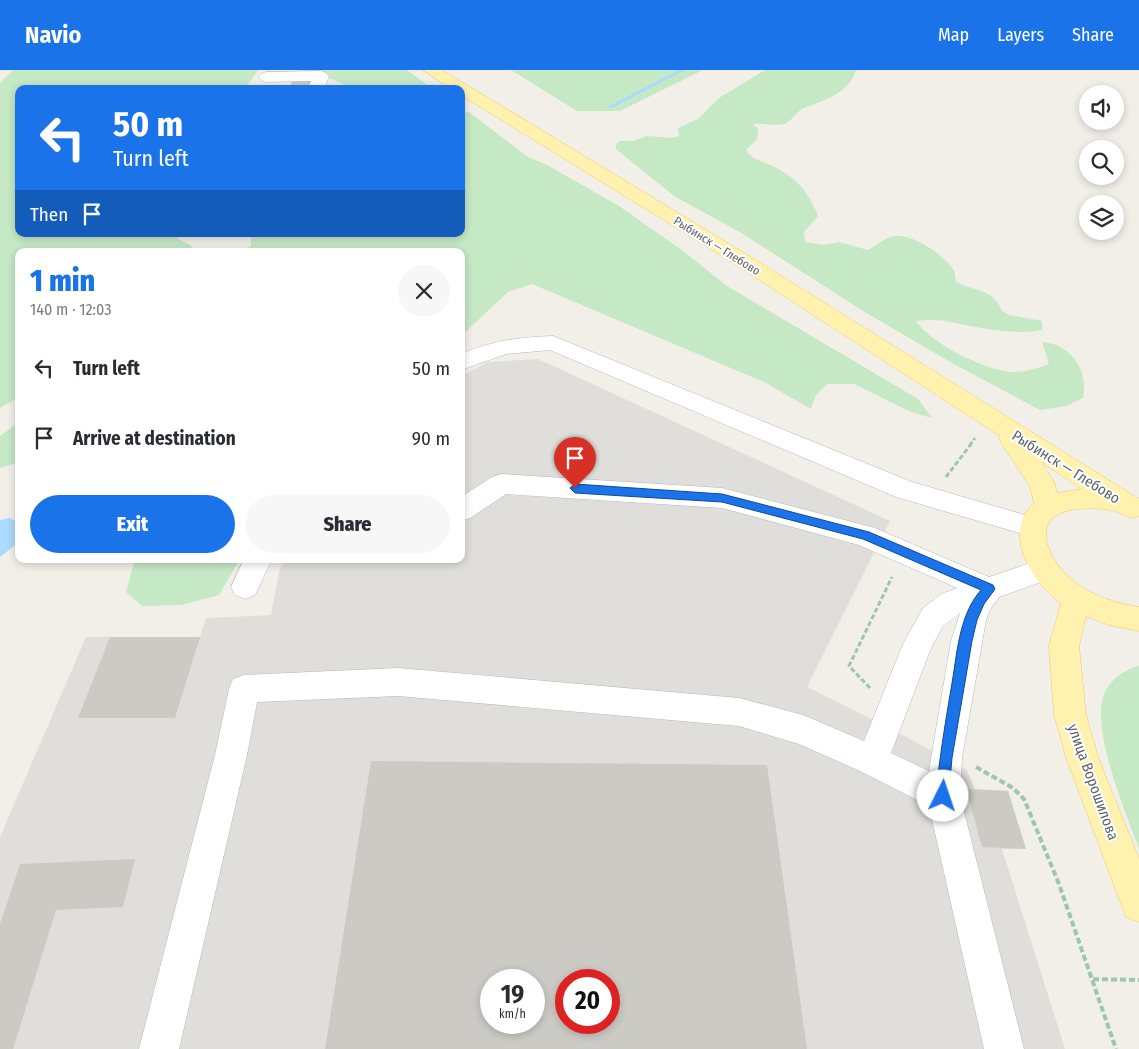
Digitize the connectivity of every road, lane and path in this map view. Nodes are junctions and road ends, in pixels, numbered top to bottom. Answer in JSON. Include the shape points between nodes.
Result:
{"nodes":[{"id":1,"x":431,"y":70,"type":"edge"},
{"id":2,"x":265,"y":79,"type":"edge"},
{"id":3,"x":318,"y":85,"type":"edge"},
{"id":4,"x":456,"y":85,"type":"edge"},
{"id":5,"x":465,"y":91,"type":"edge"},
{"id":6,"x":465,"y":361,"type":"edge"},
{"id":7,"x":1000,"y":426,"type":"junction"},
{"id":8,"x":465,"y":508,"type":"edge"},
{"id":9,"x":1136,"y":510,"type":"edge"},
{"id":10,"x":1041,"y":517,"type":"junction"},
{"id":11,"x":256,"y":563,"type":"edge"},
{"id":12,"x":1045,"y":569,"type":"junction"},
{"id":13,"x":245,"y":587,"type":"dead end"},
{"id":14,"x":989,"y":589,"type":"junction"},
{"id":15,"x":1076,"y":598,"type":"junction"},
{"id":16,"x":1139,"y":619,"type":"edge"},
{"id":17,"x":872,"y":760,"type":"junction"},
{"id":18,"x":943,"y":796,"type":"junction"},
{"id":19,"x":1059,"y":884,"type":"dead end"},
{"id":20,"x":1139,"y":904,"type":"edge"},
{"id":21,"x":1092,"y":979,"type":"junction"},
{"id":22,"x":1139,"y":980,"type":"edge"},
{"id":23,"x":159,"y":1049,"type":"edge"},
{"id":24,"x":1004,"y":1049,"type":"edge"},
{"id":25,"x":1116,"y":1049,"type":"edge"}],
"edges":[{"from":1,"to":4,"type":"main road","name":"Рыбинск — Глебово"},
{"from":2,"to":3,"type":"street","via":[[321,76]]},
{"from":5,"to":7,"type":"main road","name":"Рыбинск — Глебово","via":[[734,255]]},
{"from":6,"to":10,"type":"street","via":[[514,344],[553,343],[905,490]]},
{"from":7,"to":9,"type":"main road","name":"Рыбинск — Глебово"},
{"from":7,"to":10,"type":"main road","name":"Рыбинск — Глебово","via":[[1042,484]]},
{"from":8,"to":14,"type":"street","via":[[502,484],[722,498],[865,536]]},
{"from":9,"to":10,"type":"main road","via":[[1113,501],[1076,497],[1061,500]]},
{"from":10,"to":12,"type":"main road","name":"Рыбинск — Глебово","via":[[1033,540]]},
{"from":11,"to":13,"type":"street"},
{"from":12,"to":14,"type":"street"},
{"from":12,"to":15,"type":"main road","name":"Рыбинск — Глебово"},
{"from":14,"to":17,"type":"street","via":[[952,603],[933,616]]},
{"from":14,"to":18,"type":"street","via":[[979,601],[966,641],[946,758]]},
{"from":15,"to":16,"type":"main road","name":"Рыбинск — Глебово","via":[[1117,616]]},
{"from":15,"to":20,"type":"main road","name":"улица Ворошилова","via":[[1064,646],[1070,715],[1082,757]]},
{"from":17,"to":18,"type":"street"},
{"from":17,"to":23,"type":"street","via":[[802,730],[738,712],[398,682],[244,689],[231,755]]},
{"from":18,"to":24,"type":"street"},
{"from":19,"to":21,"type":"path"},
{"from":21,"to":22,"type":"path"},
{"from":21,"to":25,"type":"path"}]}
